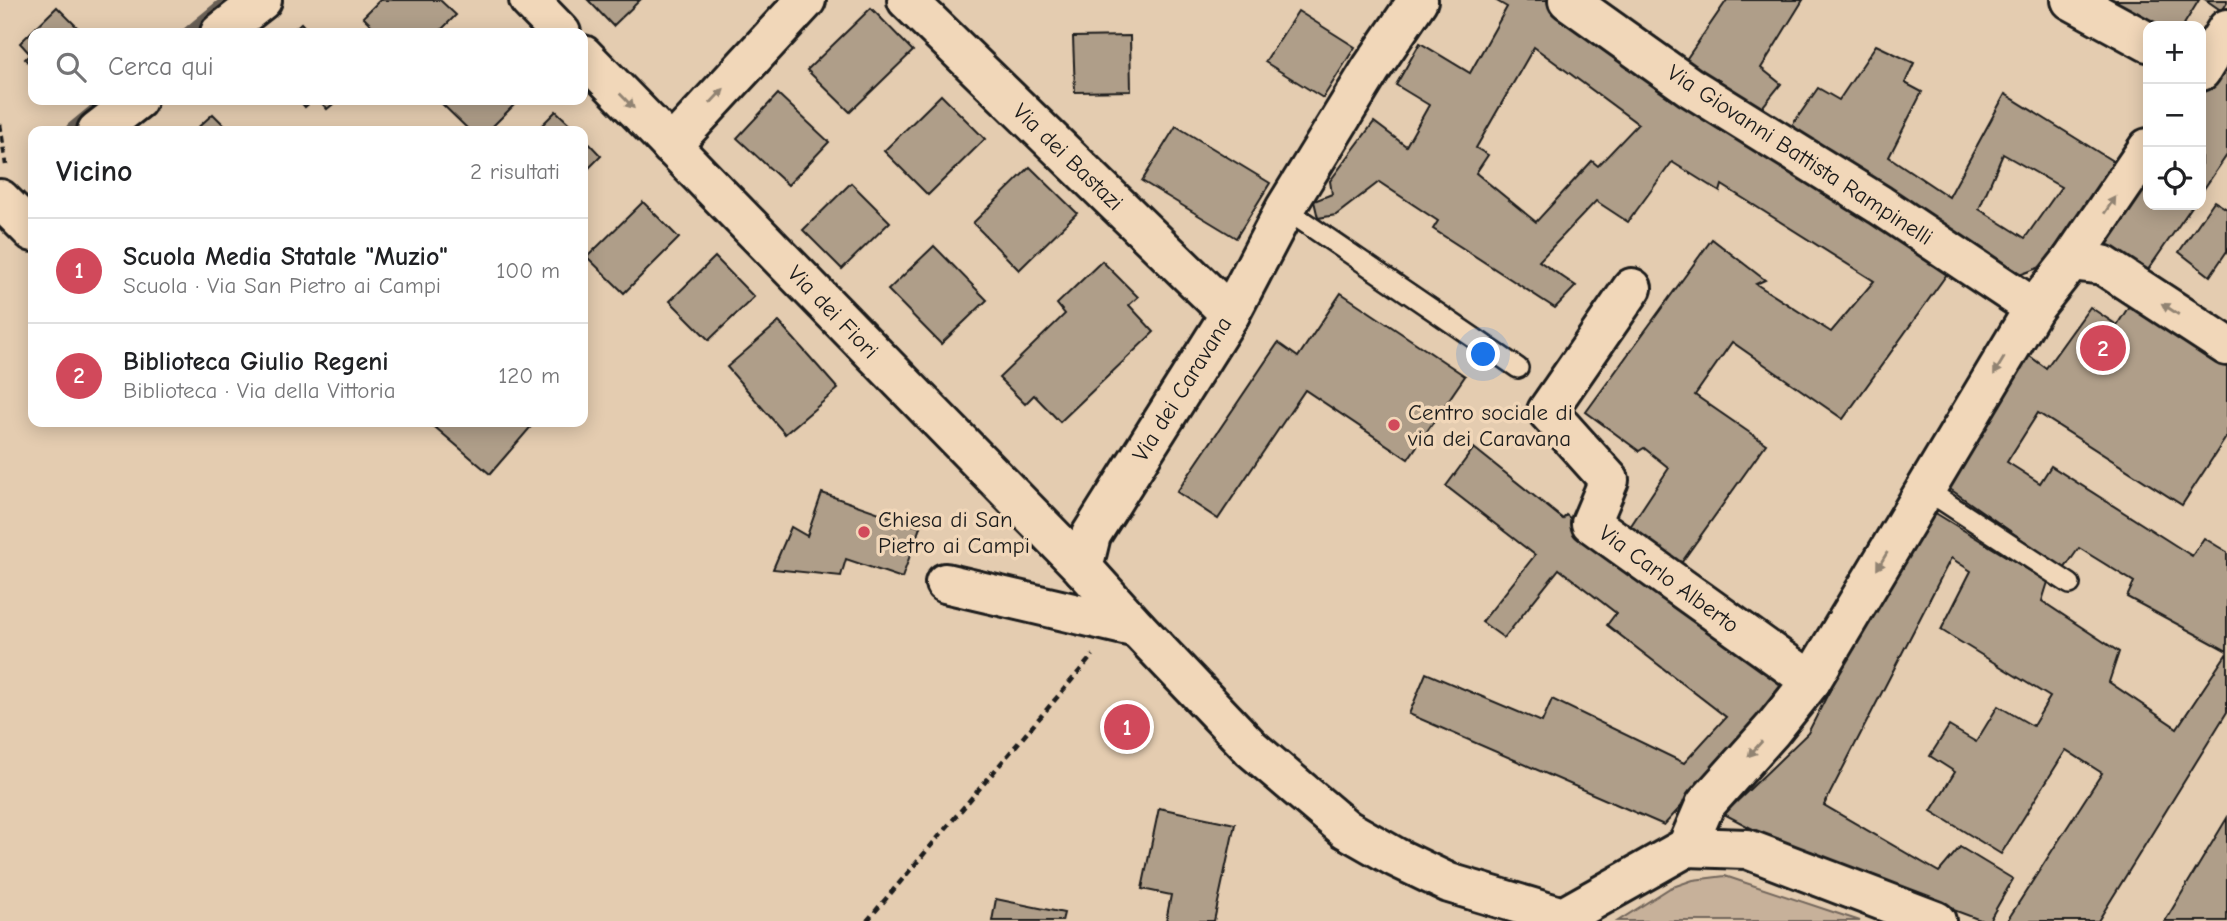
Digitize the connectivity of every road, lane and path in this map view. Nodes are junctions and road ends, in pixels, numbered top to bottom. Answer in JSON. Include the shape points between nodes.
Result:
{"nodes":[{"id":1,"x":262,"y":0,"type":"edge"},
{"id":2,"x":529,"y":0,"type":"edge"},
{"id":3,"x":806,"y":0,"type":"edge"},
{"id":4,"x":907,"y":0,"type":"edge"},
{"id":5,"x":1418,"y":0,"type":"edge"},
{"id":6,"x":1569,"y":0,"type":"edge"},
{"id":7,"x":2071,"y":0,"type":"edge"},
{"id":8,"x":226,"y":28,"type":"edge"},
{"id":9,"x":556,"y":28,"type":"edge"},
{"id":10,"x":2227,"y":29,"type":"edge"},
{"id":11,"x":2143,"y":39,"type":"edge"},
{"id":12,"x":588,"y":60,"type":"edge"},
{"id":13,"x":2206,"y":62,"type":"edge"},
{"id":14,"x":131,"y":105,"type":"edge"},
{"id":15,"x":103,"y":126,"type":"edge"},
{"id":16,"x":671,"y":146,"type":"junction"},
{"id":17,"x":2143,"y":155,"type":"edge"},
{"id":18,"x":1285,"y":209,"type":"junction"},
{"id":19,"x":2071,"y":261,"type":"junction"},
{"id":20,"x":1632,"y":288,"type":"dead end"},
{"id":21,"x":2034,"y":307,"type":"junction"},
{"id":22,"x":1230,"y":314,"type":"junction"},
{"id":23,"x":2227,"y":346,"type":"edge"},
{"id":24,"x":1518,"y":368,"type":"dead end"},
{"id":25,"x":1925,"y":489,"type":"junction"},
{"id":26,"x":1083,"y":568,"type":"junction"},
{"id":27,"x":945,"y":583,"type":"dead end"},
{"id":28,"x":2070,"y":584,"type":"dead end"},
{"id":29,"x":1137,"y":628,"type":"junction"},
{"id":30,"x":1811,"y":681,"type":"junction"},
{"id":31,"x":1687,"y":847,"type":"junction"},
{"id":32,"x":1561,"y":919,"type":"edge"},
{"id":33,"x":867,"y":921,"type":"edge"},
{"id":34,"x":1936,"y":921,"type":"edge"}],
"edges":[{"from":1,"to":8,"type":"street"},
{"from":2,"to":9,"type":"street"},
{"from":16,"to":3,"type":"street","one_way":true},
{"from":4,"to":22,"type":"street","name":"Via dei Bastazi"},
{"from":5,"to":18,"type":"street","name":"Via dei Caravana"},
{"from":6,"to":21,"type":"street","name":"Via Giovanni Battista Rampinelli","via":[[1690,87]]},
{"from":7,"to":11,"type":"street"},
{"from":10,"to":13,"type":"street"},
{"from":12,"to":16,"type":"street","name":"Via dei Fiori","one_way":true},
{"from":14,"to":15,"type":"street"},
{"from":16,"to":26,"type":"street","name":"Via dei Fiori"},
{"from":19,"to":17,"type":"street","one_way":true},
{"from":18,"to":22,"type":"street","name":"Via dei Caravana"},
{"from":18,"to":24,"type":"lane"},
{"from":19,"to":21,"type":"street"},
{"from":23,"to":19,"type":"street","one_way":true,"via":[[2103,265]]},
{"from":20,"to":30,"type":"street","name":"Via Carlo Alberto","via":[[1547,411],[1609,480],[1591,523]]},
{"from":21,"to":25,"type":"street","one_way":true},
{"from":22,"to":26,"type":"street","name":"Via dei Caravana","via":[[1091,535]]},
{"from":25,"to":28,"type":"lane"},
{"from":25,"to":30,"type":"street","one_way":true},
{"from":26,"to":29,"type":"street","name":"Via dei Fiori"},
{"from":27,"to":29,"type":"street"},
{"from":29,"to":32,"type":"street","name":"Via dei Fiori","via":[[1252,749],[1346,829],[1449,883]]},
{"from":29,"to":33,"type":"path","via":[[1089,658]]},
{"from":30,"to":31,"type":"street","one_way":true,"via":[[1705,805]]},
{"from":31,"to":32,"type":"street"},
{"from":31,"to":34,"type":"street","via":[[1747,849]]}]}
